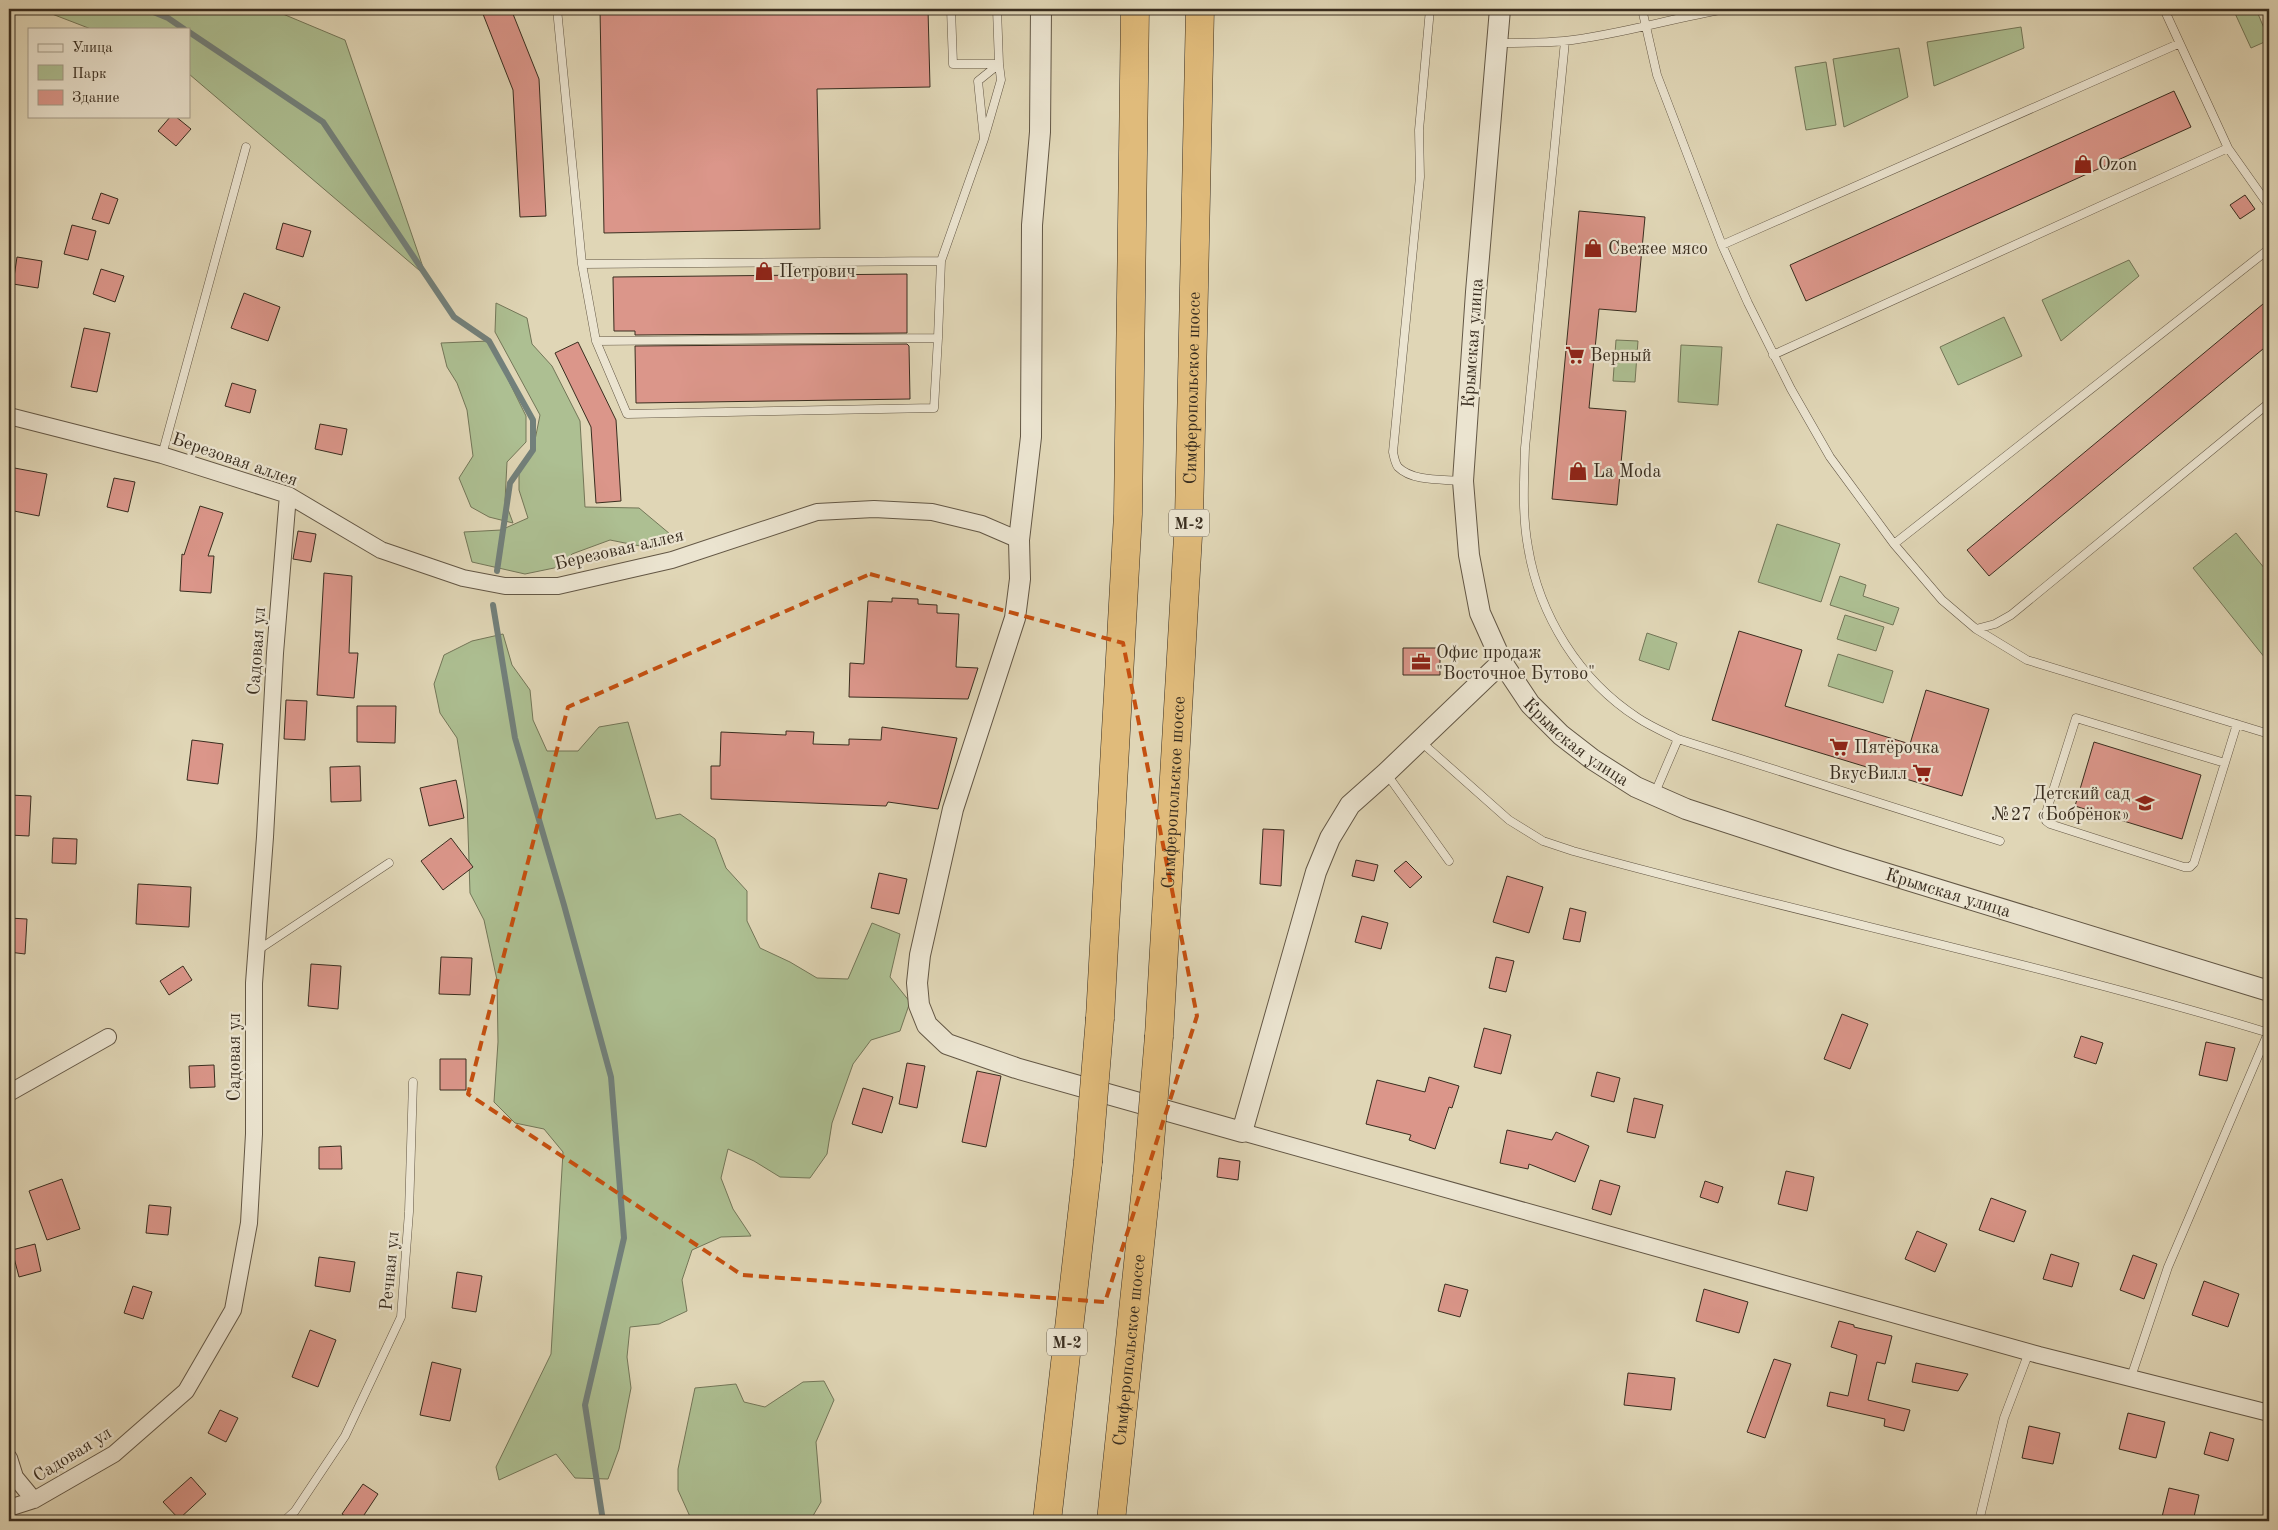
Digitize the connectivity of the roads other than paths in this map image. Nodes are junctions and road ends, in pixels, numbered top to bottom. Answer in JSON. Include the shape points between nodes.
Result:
{"nodes":[{"id":1,"x":557,"y":9,"type":"edge"},
{"id":2,"x":951,"y":9,"type":"edge"},
{"id":3,"x":997,"y":9,"type":"edge"},
{"id":4,"x":1041,"y":9,"type":"edge"},
{"id":5,"x":1135,"y":9,"type":"edge"},
{"id":6,"x":1200,"y":9,"type":"edge"},
{"id":7,"x":1430,"y":9,"type":"edge"},
{"id":8,"x":1500,"y":9,"type":"edge"},
{"id":9,"x":1642,"y":9,"type":"edge"},
{"id":10,"x":1726,"y":9,"type":"edge"},
{"id":11,"x":2164,"y":9,"type":"edge"},
{"id":12,"x":1646,"y":26,"type":"junction"},
{"id":13,"x":1565,"y":41,"type":"junction"},
{"id":14,"x":1497,"y":43,"type":"junction"},
{"id":15,"x":2178,"y":44,"type":"junction"},
{"id":16,"x":999,"y":64,"type":"junction"},
{"id":17,"x":984,"y":139,"type":"junction"},
{"id":18,"x":246,"y":147,"type":"dead end"},
{"id":19,"x":2228,"y":148,"type":"junction"},
{"id":20,"x":2269,"y":206,"type":"edge"},
{"id":21,"x":1722,"y":245,"type":"junction"},
{"id":22,"x":2269,"y":249,"type":"edge"},
{"id":23,"x":941,"y":260,"type":"junction"},
{"id":24,"x":582,"y":264,"type":"junction"},
{"id":25,"x":938,"y":338,"type":"junction"},
{"id":26,"x":596,"y":341,"type":"junction"},
{"id":27,"x":1773,"y":355,"type":"junction"},
{"id":28,"x":2269,"y":403,"type":"edge"},
{"id":29,"x":9,"y":416,"type":"edge"},
{"id":30,"x":162,"y":456,"type":"junction"},
{"id":31,"x":1463,"y":481,"type":"junction"},
{"id":32,"x":288,"y":495,"type":"junction"},
{"id":33,"x":1019,"y":540,"type":"junction"},
{"id":34,"x":1894,"y":544,"type":"junction"},
{"id":35,"x":1976,"y":630,"type":"junction"},
{"id":36,"x":1502,"y":662,"type":"junction"},
{"id":37,"x":2237,"y":724,"type":"junction"},
{"id":38,"x":2269,"y":734,"type":"edge"},
{"id":39,"x":1678,"y":739,"type":"junction"},
{"id":40,"x":1420,"y":740,"type":"junction"},
{"id":41,"x":2225,"y":763,"type":"junction"},
{"id":42,"x":1386,"y":773,"type":"junction"},
{"id":43,"x":1654,"y":794,"type":"junction"},
{"id":44,"x":2000,"y":841,"type":"dead end"},
{"id":45,"x":1449,"y":861,"type":"dead end"},
{"id":46,"x":389,"y":863,"type":"dead end"},
{"id":47,"x":256,"y":951,"type":"junction"},
{"id":48,"x":2269,"y":991,"type":"edge"},
{"id":49,"x":2269,"y":1033,"type":"edge"},
{"id":50,"x":108,"y":1037,"type":"dead end"},
{"id":51,"x":413,"y":1082,"type":"dead end"},
{"id":52,"x":9,"y":1093,"type":"edge"},
{"id":53,"x":1242,"y":1132,"type":"junction"},
{"id":54,"x":2029,"y":1352,"type":"junction"},
{"id":55,"x":2130,"y":1377,"type":"junction"},
{"id":56,"x":2269,"y":1413,"type":"edge"},
{"id":57,"x":9,"y":1458,"type":"edge"},
{"id":58,"x":34,"y":1500,"type":"junction"},
{"id":59,"x":9,"y":1508,"type":"edge"},
{"id":60,"x":284,"y":1521,"type":"edge"},
{"id":61,"x":1047,"y":1521,"type":"edge"},
{"id":62,"x":1111,"y":1521,"type":"edge"},
{"id":63,"x":1979,"y":1521,"type":"edge"}],
"edges":[{"from":1,"to":24,"type":"lane"},
{"from":2,"to":16,"type":"lane","via":[[953,64]]},
{"from":3,"to":16,"type":"lane"},
{"from":4,"to":33,"type":"street","via":[[1040,132],[1032,225],[1030,437]]},
{"from":5,"to":61,"type":"highway","number":"М-2","bridge":true,"via":[[1128,514],[1100,1018],[1088,1162]]},
{"from":6,"to":62,"type":"highway","name":"Симферопольское шоссе","number":"М-2","bridge":true,"via":[[1189,519],[1159,1036]]},
{"from":7,"to":31,"type":"lane","via":[[1419,130],[1420,177],[1393,452],[1396,466],[1407,474]]},
{"from":8,"to":14,"type":"street","name":"Крымская улица"},
{"from":9,"to":12,"type":"lane"},
{"from":10,"to":12,"type":"lane","via":[[1681,16]]},
{"from":11,"to":15,"type":"lane"},
{"from":12,"to":13,"type":"lane"},
{"from":12,"to":21,"type":"lane","via":[[1657,75]]},
{"from":13,"to":14,"type":"lane"},
{"from":13,"to":39,"type":"lane","via":[[1525,448],[1524,502],[1528,547],[1548,615],[1567,647],[1601,688],[1637,718]]},
{"from":14,"to":31,"type":"street","name":"Крымская улица"},
{"from":15,"to":19,"type":"lane"},
{"from":15,"to":21,"type":"lane"},
{"from":16,"to":17,"type":"lane","via":[[1001,80]]},
{"from":16,"to":17,"type":"lane","via":[[978,80]]},
{"from":17,"to":23,"type":"lane"},
{"from":18,"to":30,"type":"lane"},
{"from":19,"to":20,"type":"lane"},
{"from":19,"to":27,"type":"lane"},
{"from":21,"to":27,"type":"lane"},
{"from":22,"to":34,"type":"lane"},
{"from":23,"to":24,"type":"lane"},
{"from":23,"to":25,"type":"lane"},
{"from":24,"to":26,"type":"lane"},
{"from":25,"to":26,"type":"lane"},
{"from":25,"to":26,"type":"lane","via":[[934,408],[627,414]]},
{"from":27,"to":34,"type":"lane","via":[[1830,457]]},
{"from":28,"to":35,"type":"lane","via":[[2011,615]]},
{"from":29,"to":30,"type":"street","name":"Березовая аллея"},
{"from":30,"to":32,"type":"street","name":"Березовая аллея"},
{"from":31,"to":36,"type":"street","name":"Крымская улица","via":[[1469,555],[1480,613]]},
{"from":32,"to":33,"type":"street","name":"Березовая аллея","via":[[381,550],[463,578],[505,586],[558,586],[672,560],[817,512],[874,509],[932,512],[982,524]]},
{"from":32,"to":47,"type":"street","name":"Садовая ул"},
{"from":33,"to":53,"type":"street","via":[[1020,579],[1015,618],[953,809],[920,955],[919,1005],[927,1025],[947,1044],[1016,1068]]},
{"from":34,"to":35,"type":"lane","via":[[1942,600]]},
{"from":35,"to":37,"type":"lane","via":[[2027,660]]},
{"from":36,"to":40,"type":"street"},
{"from":36,"to":43,"type":"street","name":"Крымская улица","via":[[1530,704],[1562,735],[1592,759],[1636,787]]},
{"from":37,"to":38,"type":"lane"},
{"from":37,"to":41,"type":"lane"},
{"from":39,"to":43,"type":"lane"},
{"from":39,"to":44,"type":"lane"},
{"from":40,"to":42,"type":"street"},
{"from":40,"to":49,"type":"lane","via":[[1509,820],[1543,841],[2192,1009]]},
{"from":41,"to":41,"type":"lane","via":[[2076,718],[2046,821],[2190,867],[2194,863]]},
{"from":42,"to":45,"type":"lane"},
{"from":42,"to":53,"type":"street","via":[[1350,805],[1319,864]]},
{"from":43,"to":48,"type":"street","name":"Крымская улица","via":[[1686,809],[1839,859]]},
{"from":46,"to":47,"type":"lane"},
{"from":47,"to":58,"type":"street","name":"Садовая ул","via":[[254,1134],[249,1223],[233,1310],[186,1391],[114,1454]]},
{"from":49,"to":55,"type":"lane","via":[[2168,1267]]},
{"from":50,"to":52,"type":"street"},
{"from":51,"to":60,"type":"lane","name":"Речная ул","via":[[410,1212],[401,1316],[345,1436],[295,1511]]},
{"from":53,"to":54,"type":"street"},
{"from":54,"to":55,"type":"street"},
{"from":54,"to":63,"type":"lane","via":[[2004,1418]]},
{"from":55,"to":56,"type":"street"},
{"from":57,"to":58,"type":"street","via":[[14,1477]]},
{"from":58,"to":59,"type":"street","name":"Садовая ул"}]}
